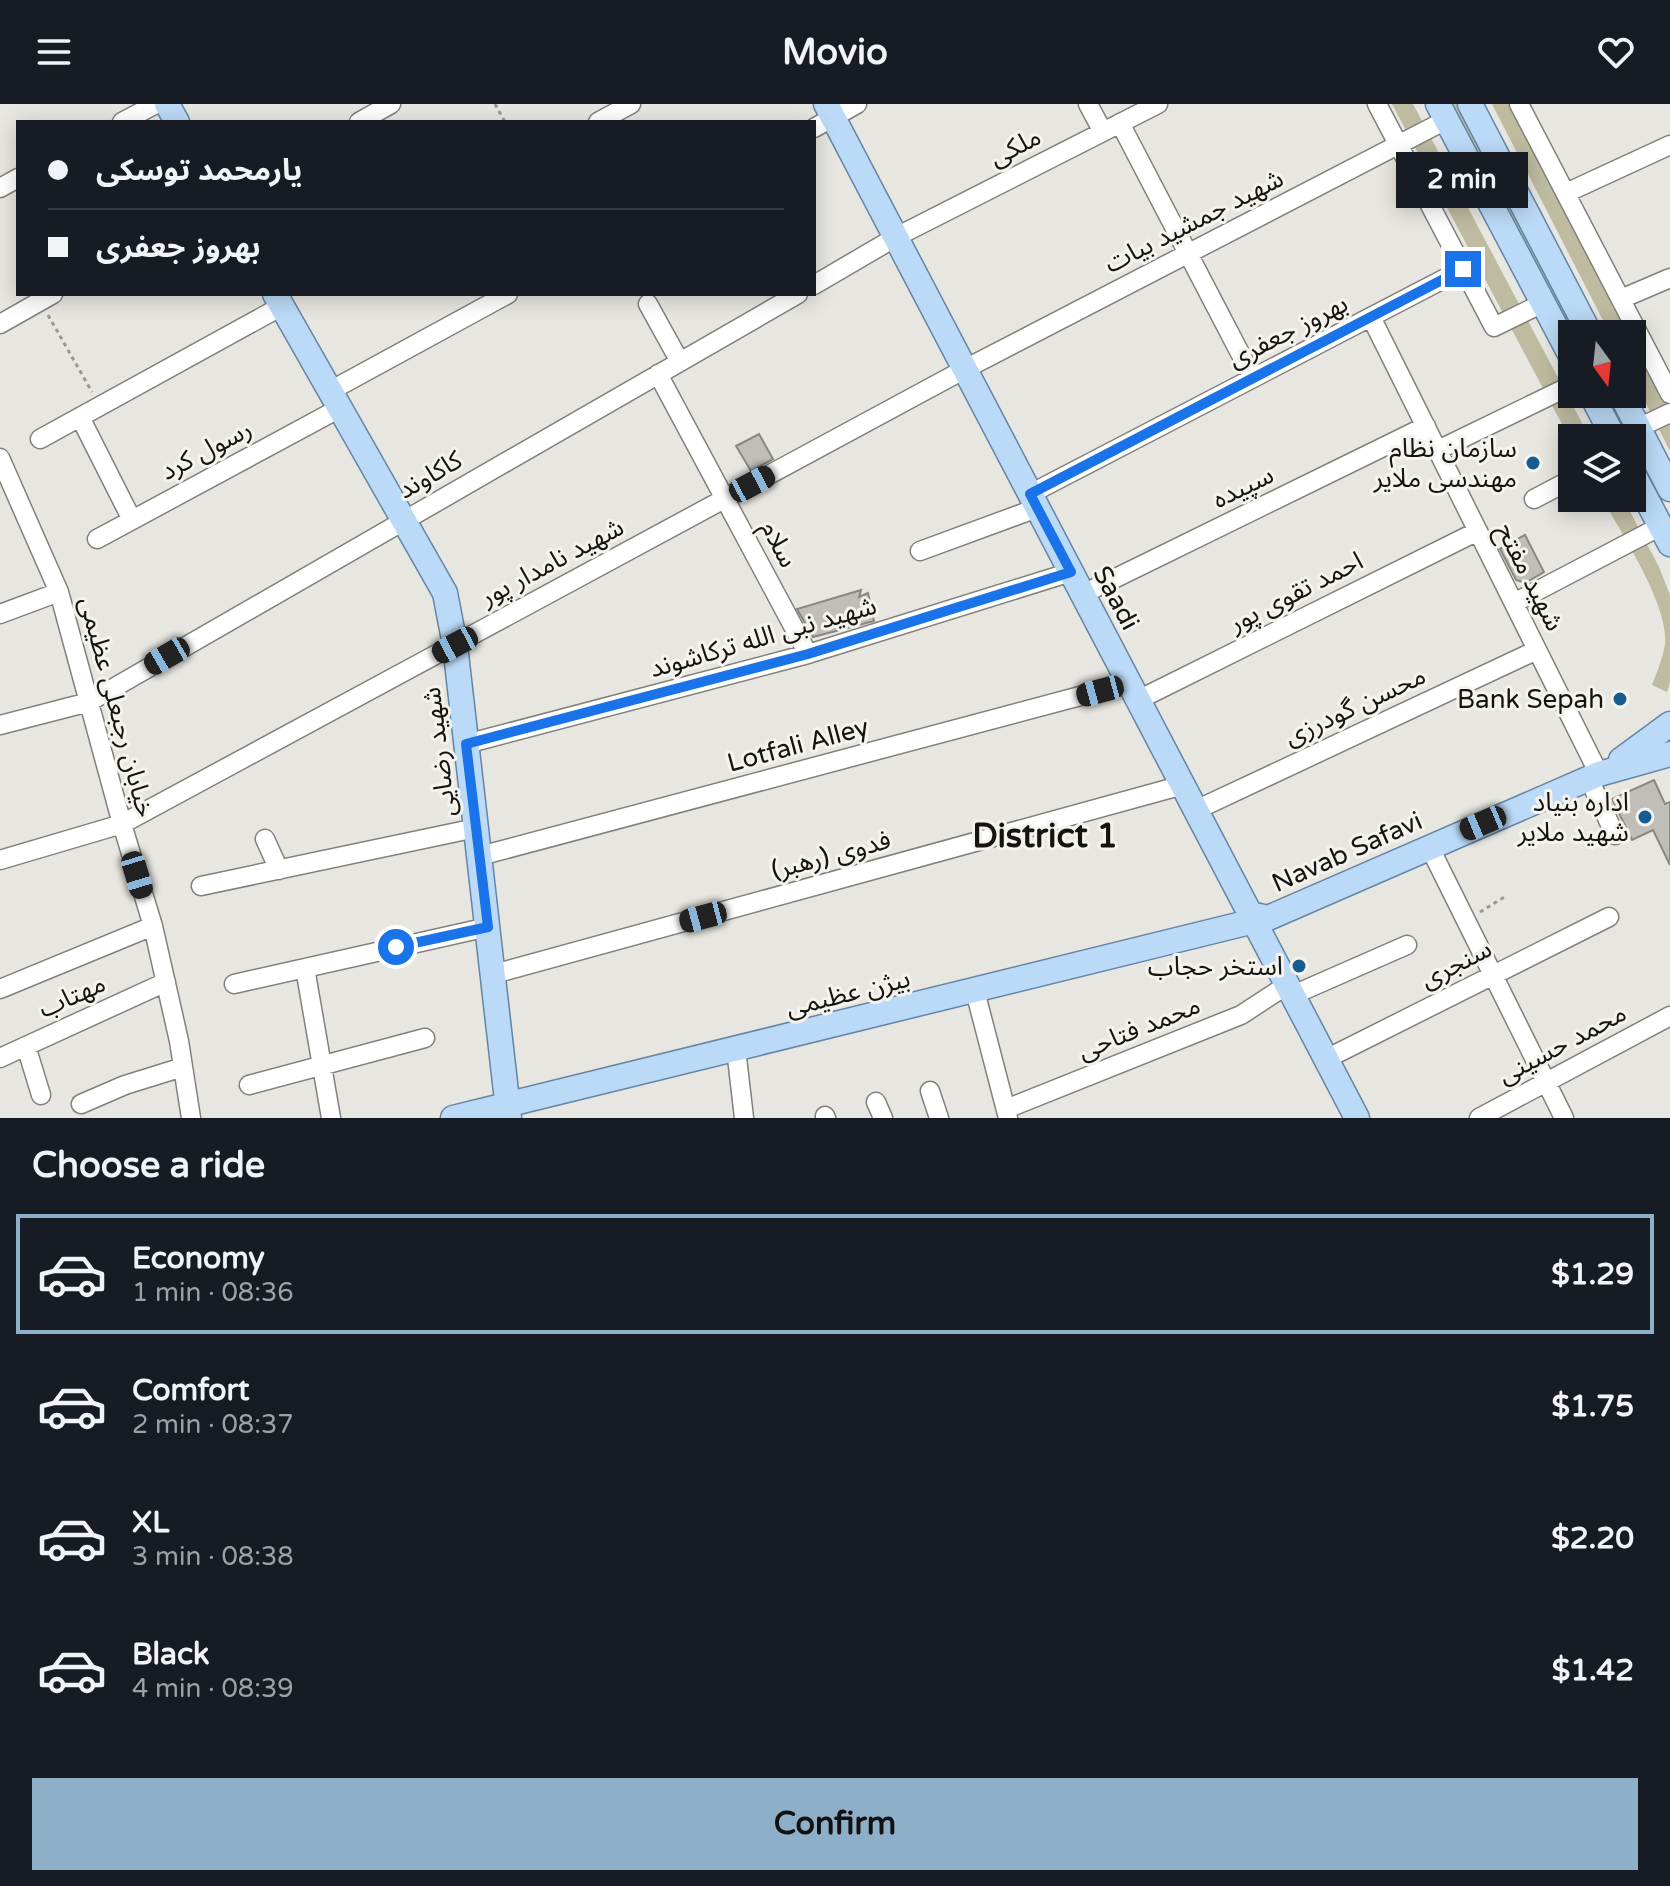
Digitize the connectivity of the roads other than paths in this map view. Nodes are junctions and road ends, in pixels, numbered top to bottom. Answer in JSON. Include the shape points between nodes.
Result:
{"nodes":[{"id":1,"x":156,"y":104,"type":"edge"},
{"id":2,"x":391,"y":104,"type":"edge"},
{"id":3,"x":631,"y":104,"type":"edge"},
{"id":4,"x":857,"y":104,"type":"edge"},
{"id":5,"x":1088,"y":104,"type":"edge"},
{"id":6,"x":1158,"y":104,"type":"edge"},
{"id":7,"x":1377,"y":104,"type":"edge"},
{"id":8,"x":1470,"y":104,"type":"edge"},
{"id":9,"x":1519,"y":104,"type":"edge"},
{"id":10,"x":1442,"y":112,"type":"edge"},
{"id":11,"x":824,"y":116,"type":"edge"},
{"id":12,"x":126,"y":120,"type":"edge"},
{"id":13,"x":363,"y":120,"type":"edge"},
{"id":14,"x":602,"y":120,"type":"edge"},
{"id":15,"x":1120,"y":123,"type":"junction"},
{"id":16,"x":1103,"y":132,"type":"junction"},
{"id":17,"x":1399,"y":145,"type":"junction"},
{"id":18,"x":1670,"y":145,"type":"edge"},
{"id":19,"x":1566,"y":193,"type":"junction"},
{"id":20,"x":896,"y":237,"type":"junction"},
{"id":21,"x":1188,"y":254,"type":"junction"},
{"id":22,"x":1463,"y":269,"type":"junction"},
{"id":23,"x":1670,"y":278,"type":"edge"},
{"id":24,"x":816,"y":284,"type":"edge"},
{"id":25,"x":505,"y":296,"type":"edge"},
{"id":26,"x":795,"y":296,"type":"edge"},
{"id":27,"x":278,"y":297,"type":"edge"},
{"id":28,"x":47,"y":298,"type":"edge"},
{"id":29,"x":1621,"y":299,"type":"junction"},
{"id":30,"x":1543,"y":303,"type":"junction"},
{"id":31,"x":648,"y":304,"type":"dead end"},
{"id":32,"x":1371,"y":317,"type":"junction"},
{"id":33,"x":1583,"y":320,"type":"edge"},
{"id":34,"x":0,"y":324,"type":"edge"},
{"id":35,"x":1558,"y":331,"type":"edge"},
{"id":36,"x":680,"y":362,"type":"junction"},
{"id":37,"x":965,"y":369,"type":"junction"},
{"id":38,"x":658,"y":374,"type":"junction"},
{"id":39,"x":1253,"y":378,"type":"junction"},
{"id":40,"x":1558,"y":392,"type":"edge"},
{"id":41,"x":1670,"y":394,"type":"edge"},
{"id":42,"x":335,"y":399,"type":"junction"},
{"id":43,"x":1670,"y":413,"type":"edge"},
{"id":44,"x":80,"y":417,"type":"junction"},
{"id":45,"x":1646,"y":424,"type":"edge"},
{"id":46,"x":1426,"y":426,"type":"junction"},
{"id":47,"x":40,"y":439,"type":"dead end"},
{"id":48,"x":1646,"y":443,"type":"edge"},
{"id":49,"x":1438,"y":450,"type":"junction"},
{"id":50,"x":0,"y":458,"type":"edge"},
{"id":51,"x":1558,"y":486,"type":"edge"},
{"id":52,"x":1670,"y":489,"type":"edge"},
{"id":53,"x":725,"y":499,"type":"junction"},
{"id":54,"x":1534,"y":499,"type":"dead end"},
{"id":55,"x":1646,"y":499,"type":"edge"},
{"id":56,"x":1034,"y":501,"type":"junction"},
{"id":57,"x":132,"y":520,"type":"junction"},
{"id":58,"x":404,"y":521,"type":"junction"},
{"id":59,"x":1478,"y":531,"type":"junction"},
{"id":60,"x":1665,"y":535,"type":"edge"},
{"id":61,"x":97,"y":539,"type":"dead end"},
{"id":62,"x":920,"y":551,"type":"dead end"},
{"id":63,"x":1077,"y":583,"type":"junction"},
{"id":64,"x":59,"y":592,"type":"junction"},
{"id":65,"x":1514,"y":603,"type":"junction"},
{"id":66,"x":0,"y":614,"type":"edge"},
{"id":67,"x":455,"y":645,"type":"junction"},
{"id":68,"x":1537,"y":650,"type":"junction"},
{"id":69,"x":808,"y":654,"type":"junction"},
{"id":70,"x":1134,"y":692,"type":"junction"},
{"id":71,"x":89,"y":702,"type":"junction"},
{"id":72,"x":1670,"y":724,"type":"edge"},
{"id":73,"x":0,"y":725,"type":"edge"},
{"id":74,"x":466,"y":744,"type":"junction"},
{"id":75,"x":1670,"y":754,"type":"edge"},
{"id":76,"x":1594,"y":776,"type":"junction"},
{"id":77,"x":1183,"y":785,"type":"junction"},
{"id":78,"x":1196,"y":810,"type":"junction"},
{"id":79,"x":122,"y":824,"type":"junction"},
{"id":80,"x":476,"y":828,"type":"junction"},
{"id":81,"x":1615,"y":835,"type":"dead end"},
{"id":82,"x":265,"y":839,"type":"dead end"},
{"id":83,"x":1429,"y":846,"type":"junction"},
{"id":84,"x":480,"y":856,"type":"junction"},
{"id":85,"x":0,"y":860,"type":"edge"},
{"id":86,"x":279,"y":870,"type":"junction"},
{"id":87,"x":201,"y":886,"type":"dead end"},
{"id":88,"x":1250,"y":914,"type":"junction"},
{"id":89,"x":1609,"y":917,"type":"dead end"},
{"id":90,"x":153,"y":926,"type":"junction"},
{"id":91,"x":488,"y":927,"type":"junction"},
{"id":92,"x":1407,"y":945,"type":"dead end"},
{"id":93,"x":305,"y":968,"type":"junction"},
{"id":94,"x":494,"y":974,"type":"junction"},
{"id":95,"x":1493,"y":975,"type":"junction"},
{"id":96,"x":166,"y":982,"type":"junction"},
{"id":97,"x":234,"y":984,"type":"dead end"},
{"id":98,"x":0,"y":989,"type":"edge"},
{"id":99,"x":1290,"y":990,"type":"junction"},
{"id":100,"x":975,"y":991,"type":"junction"},
{"id":101,"x":1670,"y":1016,"type":"edge"},
{"id":102,"x":425,"y":1038,"type":"dead end"},
{"id":103,"x":26,"y":1046,"type":"junction"},
{"id":104,"x":736,"y":1049,"type":"junction"},
{"id":105,"x":0,"y":1058,"type":"edge"},
{"id":106,"x":1326,"y":1059,"type":"junction"},
{"id":107,"x":322,"y":1066,"type":"junction"},
{"id":108,"x":183,"y":1067,"type":"junction"},
{"id":109,"x":1546,"y":1082,"type":"junction"},
{"id":110,"x":249,"y":1085,"type":"dead end"},
{"id":111,"x":930,"y":1091,"type":"dead end"},
{"id":112,"x":41,"y":1095,"type":"dead end"},
{"id":113,"x":81,"y":1104,"type":"dead end"},
{"id":114,"x":509,"y":1111,"type":"edge"},
{"id":115,"x":1007,"y":1114,"type":"edge"},
{"id":116,"x":191,"y":1118,"type":"edge"},
{"id":117,"x":331,"y":1118,"type":"edge"},
{"id":118,"x":453,"y":1118,"type":"edge"},
{"id":119,"x":744,"y":1118,"type":"edge"},
{"id":120,"x":939,"y":1118,"type":"edge"},
{"id":121,"x":1357,"y":1118,"type":"edge"},
{"id":122,"x":1479,"y":1118,"type":"edge"},
{"id":123,"x":1564,"y":1118,"type":"edge"}],
"edges":[{"from":1,"to":12,"type":"street"},
{"from":2,"to":13,"type":"street"},
{"from":3,"to":14,"type":"street"},
{"from":4,"to":11,"type":"street"},
{"from":5,"to":16,"type":"street"},
{"from":6,"to":15,"type":"street","name":"ملکی"},
{"from":7,"to":17,"type":"street"},
{"from":8,"to":33,"type":"main road"},
{"from":9,"to":19,"type":"street"},
{"from":10,"to":17,"type":"street","name":"شهید جمشید بیات"},
{"from":10,"to":30,"type":"main road"},
{"from":11,"to":20,"type":"main road","name":"Saadi"},
{"from":15,"to":16,"type":"street","name":"ملکی"},
{"from":15,"to":21,"type":"street"},
{"from":16,"to":20,"type":"street","name":"ملکی"},
{"from":17,"to":21,"type":"street","name":"شهید جمشید بیات"},
{"from":17,"to":22,"type":"street"},
{"from":18,"to":19,"type":"street"},
{"from":19,"to":29,"type":"street"},
{"from":20,"to":24,"type":"street"},
{"from":20,"to":37,"type":"main road","name":"Saadi"},
{"from":21,"to":37,"type":"street","name":"شهید جمشید بیات"},
{"from":21,"to":39,"type":"street"},
{"from":22,"to":30,"type":"street","via":[[1494,327]]},
{"from":22,"to":32,"type":"street","name":"بهروز جعفری"},
{"from":23,"to":29,"type":"street"},
{"from":25,"to":42,"type":"street","name":"رسول کرد"},
{"from":26,"to":36,"type":"street","name":"کاکاوند"},
{"from":27,"to":42,"type":"main road","name":"شهید رضایی"},
{"from":27,"to":44,"type":"street"},
{"from":28,"to":34,"type":"street"},
{"from":29,"to":41,"type":"street"},
{"from":30,"to":35,"type":"main road"},
{"from":31,"to":36,"type":"street"},
{"from":32,"to":39,"type":"street","name":"بهروز جعفری"},
{"from":32,"to":46,"type":"street","name":"شهید مفتح"},
{"from":36,"to":38,"type":"street","name":"کاکاوند"},
{"from":37,"to":53,"type":"street","name":"شهید نامدار پور"},
{"from":37,"to":56,"type":"main road","name":"Saadi"},
{"from":38,"to":53,"type":"street","name":"سلام"},
{"from":38,"to":58,"type":"street","name":"کاکاوند"},
{"from":39,"to":56,"type":"street","name":"بهروز جعفری"},
{"from":40,"to":49,"type":"street"},
{"from":42,"to":57,"type":"street","name":"رسول کرد"},
{"from":42,"to":58,"type":"main road","name":"شهید رضایی"},
{"from":43,"to":45,"type":"street"},
{"from":44,"to":47,"type":"street"},
{"from":44,"to":57,"type":"street"},
{"from":46,"to":49,"type":"street","name":"شهید مفتح"},
{"from":46,"to":63,"type":"street","name":"سپیده"},
{"from":48,"to":52,"type":"main road"},
{"from":49,"to":59,"type":"street","name":"شهید مفتح"},
{"from":50,"to":64,"type":"street","name":"خیابان رجبعلی عظیمی"},
{"from":51,"to":54,"type":"street"},
{"from":53,"to":67,"type":"street","name":"شهید نامدار پور"},
{"from":53,"to":69,"type":"street","name":"سلام"},
{"from":55,"to":60,"type":"main road"},
{"from":56,"to":62,"type":"street","name":"بهروز جعفری"},
{"from":56,"to":63,"type":"main road","name":"Saadi"},
{"from":57,"to":61,"type":"street","name":"رسول کرد"},
{"from":58,"to":67,"type":"main road","name":"شهید رضایی","via":[[445,593]]},
{"from":58,"to":71,"type":"street","name":"کاکاوند"},
{"from":59,"to":65,"type":"street","name":"شهید مفتح"},
{"from":59,"to":70,"type":"street","name":"احمد تقوی پور"},
{"from":60,"to":65,"type":"street"},
{"from":63,"to":69,"type":"street","name":"شهید نبی الله ترکاشوند"},
{"from":63,"to":70,"type":"main road","name":"Saadi"},
{"from":64,"to":66,"type":"street"},
{"from":64,"to":71,"type":"street","name":"خیابان رجبعلی عظیمی"},
{"from":65,"to":68,"type":"street","name":"شهید مفتح"},
{"from":67,"to":74,"type":"main road","name":"شهید رضایی"},
{"from":67,"to":79,"type":"street","name":"شهید نامدار پور"},
{"from":68,"to":76,"type":"street","name":"شهید مفتح"},
{"from":68,"to":78,"type":"street","name":"محسن گودرزی"},
{"from":69,"to":74,"type":"street","name":"شهید نبی الله ترکاشوند"},
{"from":70,"to":77,"type":"main road","name":"Saadi"},
{"from":70,"to":84,"type":"street","name":"Lotfali Alley"},
{"from":71,"to":73,"type":"street","name":"کاکاوند"},
{"from":71,"to":79,"type":"street","name":"خیابان رجبعلی عظیمی"},
{"from":72,"to":76,"type":"main road"},
{"from":74,"to":80,"type":"main road","name":"شهید رضایی"},
{"from":75,"to":76,"type":"main road"},
{"from":76,"to":81,"type":"street","name":"شهید مفتح"},
{"from":76,"to":83,"type":"main road","name":"Navab Safavi"},
{"from":77,"to":78,"type":"main road","name":"Saadi"},
{"from":77,"to":94,"type":"street","name":"فدوی (رهبر)"},
{"from":78,"to":88,"type":"main road","name":"Saadi"},
{"from":79,"to":85,"type":"street","name":"شهید نامدار پور"},
{"from":79,"to":90,"type":"street","name":"خیابان رجبعلی عظیمی"},
{"from":80,"to":84,"type":"main road","name":"شهید رضایی"},
{"from":80,"to":86,"type":"street"},
{"from":82,"to":86,"type":"street"},
{"from":83,"to":88,"type":"main road","name":"Navab Safavi","via":[[1268,918]]},
{"from":83,"to":95,"type":"street"},
{"from":84,"to":91,"type":"main road","name":"شهید رضایی"},
{"from":86,"to":87,"type":"street"},
{"from":88,"to":99,"type":"main road","name":"Saadi"},
{"from":88,"to":100,"type":"main road","name":"بیژن عظیمی","via":[[1246,923]]},
{"from":89,"to":95,"type":"street","name":"سنجری"},
{"from":90,"to":96,"type":"street","name":"خیابان رجبعلی عظیمی"},
{"from":90,"to":98,"type":"street"},
{"from":91,"to":93,"type":"street"},
{"from":91,"to":94,"type":"main road","name":"شهید رضایی"},
{"from":92,"to":99,"type":"street","name":"محمد فتاحی"},
{"from":93,"to":97,"type":"street"},
{"from":93,"to":107,"type":"street"},
{"from":94,"to":114,"type":"main road","name":"شهید رضایی"},
{"from":95,"to":106,"type":"street","name":"سنجری"},
{"from":95,"to":109,"type":"street"},
{"from":96,"to":103,"type":"street","name":"مهتاب"},
{"from":96,"to":108,"type":"street","name":"خیابان رجبعلی عظیمی"},
{"from":99,"to":106,"type":"main road","name":"Saadi"},
{"from":99,"to":115,"type":"street","name":"محمد فتاحی"},
{"from":100,"to":104,"type":"main road","name":"بیژن عظیمی"},
{"from":100,"to":115,"type":"street"},
{"from":101,"to":109,"type":"street","name":"محمد حسینی"},
{"from":102,"to":107,"type":"street"},
{"from":103,"to":105,"type":"street","name":"مهتاب"},
{"from":103,"to":112,"type":"street"},
{"from":104,"to":114,"type":"main road","name":"بیژن عظیمی"},
{"from":104,"to":119,"type":"street"},
{"from":106,"to":121,"type":"main road","name":"Saadi"},
{"from":107,"to":110,"type":"street"},
{"from":107,"to":117,"type":"street"},
{"from":108,"to":113,"type":"street"},
{"from":108,"to":116,"type":"street","name":"خیابان رجبعلی عظیمی"},
{"from":109,"to":122,"type":"street","name":"محمد حسینی"},
{"from":109,"to":123,"type":"street"},
{"from":111,"to":120,"type":"street"},
{"from":114,"to":118,"type":"main road","name":"بیژن عظیمی"}]}
